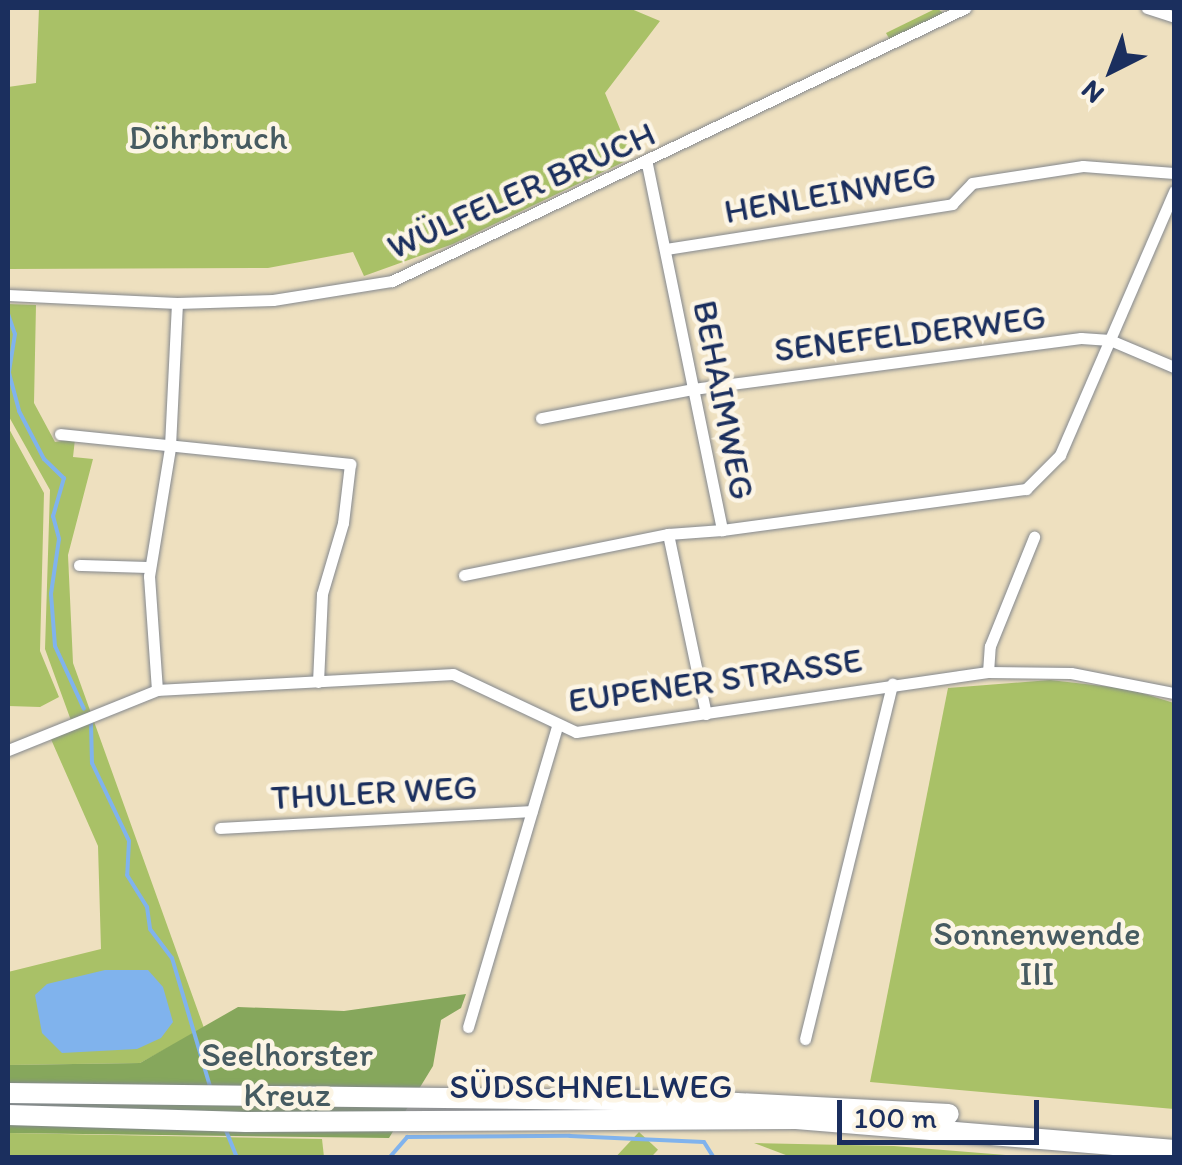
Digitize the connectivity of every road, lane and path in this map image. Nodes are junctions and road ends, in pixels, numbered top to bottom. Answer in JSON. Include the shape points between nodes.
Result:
{"nodes":[{"id":1,"x":966,"y":8,"type":"edge"},
{"id":2,"x":1147,"y":8,"type":"edge"},
{"id":3,"x":1174,"y":17,"type":"edge"},
{"id":4,"x":646,"y":164,"type":"junction"},
{"id":5,"x":1174,"y":172,"type":"edge"},
{"id":6,"x":1174,"y":191,"type":"edge"},
{"id":7,"x":666,"y":248,"type":"junction"},
{"id":8,"x":8,"y":295,"type":"edge"},
{"id":9,"x":177,"y":303,"type":"junction"},
{"id":10,"x":1110,"y":340,"type":"junction"},
{"id":11,"x":1174,"y":366,"type":"edge"},
{"id":12,"x":693,"y":389,"type":"junction"},
{"id":13,"x":541,"y":418,"type":"dead end"},
{"id":14,"x":60,"y":434,"type":"dead end"},
{"id":15,"x":170,"y":448,"type":"junction"},
{"id":16,"x":722,"y":530,"type":"junction"},
{"id":17,"x":668,"y":534,"type":"junction"},
{"id":18,"x":1034,"y":536,"type":"dead end"},
{"id":19,"x":79,"y":566,"type":"dead end"},
{"id":20,"x":150,"y":566,"type":"junction"},
{"id":21,"x":464,"y":575,"type":"dead end"},
{"id":22,"x":988,"y":672,"type":"junction"},
{"id":23,"x":318,"y":682,"type":"junction"},
{"id":24,"x":892,"y":684,"type":"junction"},
{"id":25,"x":157,"y":690,"type":"junction"},
{"id":26,"x":1174,"y":692,"type":"edge"},
{"id":27,"x":706,"y":714,"type":"junction"},
{"id":28,"x":557,"y":726,"type":"junction"},
{"id":29,"x":8,"y":750,"type":"edge"},
{"id":30,"x":532,"y":811,"type":"junction"},
{"id":31,"x":220,"y":828,"type":"dead end"},
{"id":32,"x":468,"y":1027,"type":"dead end"},
{"id":33,"x":806,"y":1039,"type":"dead end"},
{"id":34,"x":8,"y":1093,"type":"edge"},
{"id":35,"x":367,"y":1111,"type":"junction"},
{"id":36,"x":8,"y":1115,"type":"edge"},
{"id":37,"x":1174,"y":1136,"type":"edge"},
{"id":38,"x":1174,"y":1150,"type":"edge"}],
"edges":[{"from":1,"to":4,"type":"street","name":"WÜLFELER BRUCH"},
{"from":2,"to":3,"type":"street"},
{"from":4,"to":7,"type":"street","name":"BEHAIMWEG"},
{"from":4,"to":9,"type":"street","name":"WÜLFELER BRUCH","via":[[392,281],[316,296]]},
{"from":5,"to":7,"type":"street","name":"HENLEINWEG","via":[[1083,166],[972,183],[952,204]]},
{"from":6,"to":10,"type":"street"},
{"from":7,"to":12,"type":"street","name":"BEHAIMWEG"},
{"from":8,"to":9,"type":"street","name":"WÜLFELER BRUCH"},
{"from":9,"to":15,"type":"street"},
{"from":10,"to":11,"type":"street"},
{"from":10,"to":12,"type":"street","name":"SENEFELDERWEG"},
{"from":10,"to":16,"type":"street","via":[[1060,456],[1026,490]]},
{"from":12,"to":13,"type":"street","name":"SENEFELDERWEG"},
{"from":12,"to":16,"type":"street","name":"BEHAIMWEG"},
{"from":14,"to":15,"type":"street"},
{"from":15,"to":20,"type":"street"},
{"from":15,"to":23,"type":"street","via":[[350,464],[343,523],[322,594]]},
{"from":16,"to":17,"type":"street","name":"BEHAIMWEG"},
{"from":17,"to":21,"type":"street","name":"BEHAIMWEG"},
{"from":17,"to":27,"type":"street"},
{"from":18,"to":22,"type":"street","via":[[990,646]]},
{"from":19,"to":20,"type":"street"},
{"from":20,"to":25,"type":"street"},
{"from":22,"to":24,"type":"street","name":"EUPENER STRASSE"},
{"from":22,"to":26,"type":"street","name":"EUPENER STRASSE","via":[[1071,672]]},
{"from":23,"to":25,"type":"street"},
{"from":23,"to":28,"type":"street","via":[[453,674]]},
{"from":24,"to":27,"type":"street","name":"EUPENER STRASSE"},
{"from":24,"to":33,"type":"street","name":"EUPENER STRASSE"},
{"from":25,"to":29,"type":"street"},
{"from":27,"to":28,"type":"street","name":"EUPENER STRASSE","via":[[597,731]]},
{"from":28,"to":30,"type":"street","name":"EUPENER STRASSE"},
{"from":30,"to":31,"type":"street","name":"THULER WEG"},
{"from":30,"to":32,"type":"street","name":"EUPENER STRASSE"},
{"from":34,"to":35,"type":"highway","name":"SÜDSCHNELLWEG"},
{"from":35,"to":36,"type":"highway","name":"SÜDSCHNELLWEG","via":[[187,1121]]},
{"from":35,"to":37,"type":"highway","name":"SÜDSCHNELLWEG","via":[[799,1104]]},
{"from":35,"to":38,"type":"highway","name":"SÜDSCHNELLWEG","via":[[797,1118]]}]}
